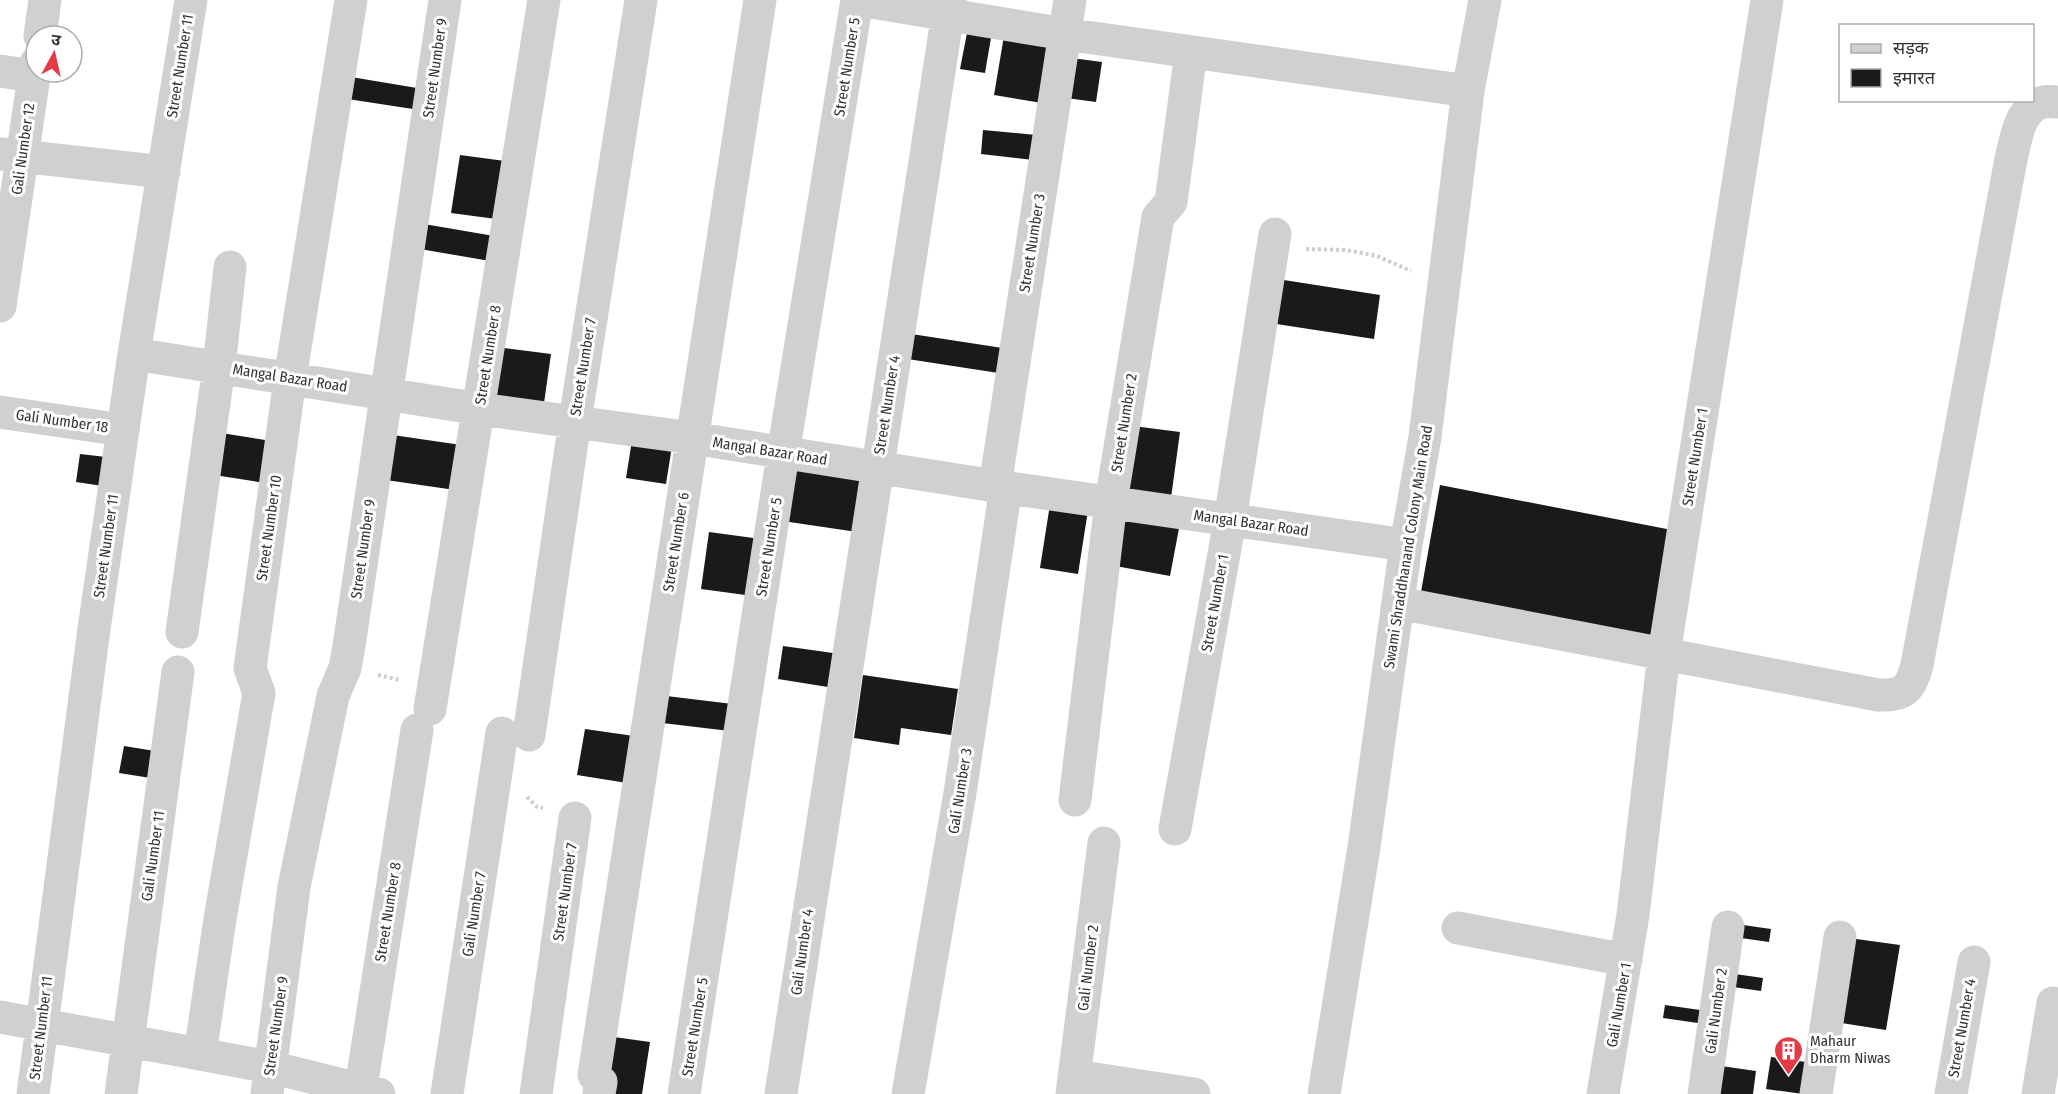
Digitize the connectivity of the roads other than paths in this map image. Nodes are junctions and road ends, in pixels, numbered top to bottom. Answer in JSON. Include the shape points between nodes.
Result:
{"nodes":[{"id":1,"x":45,"y":0,"type":"edge"},
{"id":2,"x":191,"y":0,"type":"edge"},
{"id":3,"x":351,"y":0,"type":"edge"},
{"id":4,"x":445,"y":0,"type":"edge"},
{"id":5,"x":544,"y":0,"type":"edge"},
{"id":6,"x":641,"y":0,"type":"edge"},
{"id":7,"x":760,"y":0,"type":"edge"},
{"id":8,"x":858,"y":0,"type":"edge"},
{"id":9,"x":1070,"y":0,"type":"edge"},
{"id":10,"x":1485,"y":0,"type":"edge"},
{"id":11,"x":1767,"y":0,"type":"edge"},
{"id":12,"x":949,"y":8,"type":"edge"},
{"id":13,"x":42,"y":24,"type":"edge"},
{"id":14,"x":1065,"y":34,"type":"junction"},
{"id":15,"x":1191,"y":52,"type":"junction"},
{"id":16,"x":0,"y":70,"type":"edge"},
{"id":17,"x":24,"y":70,"type":"edge"},
{"id":18,"x":31,"y":84,"type":"edge"},
{"id":19,"x":1468,"y":91,"type":"junction"},
{"id":20,"x":2058,"y":102,"type":"edge"},
{"id":21,"x":11,"y":155,"type":"edge"},
{"id":22,"x":164,"y":172,"type":"junction"},
{"id":23,"x":1274,"y":244,"type":"road end"},
{"id":24,"x":230,"y":267,"type":"dead end"},
{"id":25,"x":1,"y":287,"type":"edge"},
{"id":26,"x":134,"y":354,"type":"junction"},
{"id":27,"x":219,"y":367,"type":"junction"},
{"id":28,"x":290,"y":379,"type":"junction"},
{"id":29,"x":386,"y":393,"type":"junction"},
{"id":30,"x":480,"y":408,"type":"junction"},
{"id":31,"x":0,"y":412,"type":"edge"},
{"id":32,"x":575,"y":421,"type":"junction"},
{"id":33,"x":123,"y":430,"type":"junction"},
{"id":34,"x":692,"y":438,"type":"junction"},
{"id":35,"x":783,"y":453,"type":"junction"},
{"id":36,"x":877,"y":467,"type":"junction"},
{"id":37,"x":1000,"y":486,"type":"junction"},
{"id":38,"x":1111,"y":502,"type":"junction"},
{"id":39,"x":1230,"y":520,"type":"junction"},
{"id":40,"x":1406,"y":545,"type":"junction"},
{"id":41,"x":1399,"y":603,"type":"junction"},
{"id":42,"x":182,"y":632,"type":"dead end"},
{"id":43,"x":1664,"y":654,"type":"junction"},
{"id":44,"x":178,"y":672,"type":"dead end"},
{"id":45,"x":515,"y":734,"type":"joint"},
{"id":46,"x":1075,"y":800,"type":"dead end"},
{"id":47,"x":824,"y":810,"type":"joint"},
{"id":48,"x":575,"y":818,"type":"road end"},
{"id":49,"x":1175,"y":829,"type":"dead end"},
{"id":50,"x":1104,"y":843,"type":"dead end"},
{"id":51,"x":1634,"y":915,"type":"joint"},
{"id":52,"x":1728,"y":927,"type":"dead end"},
{"id":53,"x":1458,"y":928,"type":"dead end"},
{"id":54,"x":1840,"y":937,"type":"dead end"},
{"id":55,"x":1626,"y":960,"type":"junction"},
{"id":56,"x":1974,"y":962,"type":"dead end"},
{"id":57,"x":2053,"y":1003,"type":"dead end"},
{"id":58,"x":0,"y":1017,"type":"edge"},
{"id":59,"x":42,"y":1025,"type":"junction"},
{"id":60,"x":128,"y":1040,"type":"junction"},
{"id":61,"x":200,"y":1054,"type":"junction"},
{"id":62,"x":268,"y":1081,"type":"edge"},
{"id":63,"x":1074,"y":1085,"type":"edge"},
{"id":64,"x":600,"y":1088,"type":"edge"},
{"id":65,"x":367,"y":1093,"type":"edge"},
{"id":66,"x":33,"y":1094,"type":"edge"},
{"id":67,"x":121,"y":1094,"type":"edge"},
{"id":68,"x":447,"y":1094,"type":"edge"},
{"id":69,"x":536,"y":1094,"type":"edge"},
{"id":70,"x":684,"y":1094,"type":"edge"},
{"id":71,"x":781,"y":1094,"type":"edge"},
{"id":72,"x":908,"y":1094,"type":"edge"},
{"id":73,"x":1194,"y":1094,"type":"edge"},
{"id":74,"x":1324,"y":1094,"type":"edge"},
{"id":75,"x":1603,"y":1094,"type":"edge"},
{"id":76,"x":1704,"y":1094,"type":"edge"},
{"id":77,"x":1816,"y":1094,"type":"edge"},
{"id":78,"x":1951,"y":1094,"type":"edge"},
{"id":79,"x":2038,"y":1094,"type":"edge"}],
"edges":[{"from":1,"to":13,"type":"street"},
{"from":2,"to":22,"type":"street","name":"Street Number 11"},
{"from":3,"to":28,"type":"street","name":"Street Number 10"},
{"from":4,"to":29,"type":"street","name":"Street Number 9"},
{"from":5,"to":30,"type":"street","name":"Street Number 8"},
{"from":6,"to":32,"type":"street","name":"Street Number 7"},
{"from":7,"to":34,"type":"street","name":"Street Number 6"},
{"from":8,"to":12,"type":"street"},
{"from":8,"to":35,"type":"street","name":"Street Number 5"},
{"from":9,"to":14,"type":"street","name":"Street Number 3"},
{"from":10,"to":19,"type":"street","name":"Swami Shraddhanand Colony Main Road"},
{"from":11,"to":43,"type":"street","name":"Street Number 1"},
{"from":12,"to":14,"type":"street"},
{"from":12,"to":36,"type":"street","name":"Street Number 4"},
{"from":14,"to":15,"type":"street"},
{"from":14,"to":37,"type":"street","name":"Street Number 3"},
{"from":15,"to":19,"type":"street"},
{"from":15,"to":38,"type":"street","name":"Street Number 2","via":[[1171,202],[1158,217]]},
{"from":16,"to":17,"type":"street"},
{"from":18,"to":21,"type":"street","name":"Gali Number 12"},
{"from":19,"to":40,"type":"street","name":"Swami Shraddhanand Colony Main Road","via":[[1425,437]]},
{"from":20,"to":43,"type":"street","via":[[2043,102],[2026,112],[2019,128],[1912,682],[1905,692],[1878,695]]},
{"from":21,"to":22,"type":"street"},
{"from":21,"to":25,"type":"street","name":"Gali Number 12"},
{"from":22,"to":26,"type":"street","name":"Street Number 11"},
{"from":23,"to":39,"type":"street","name":"Street Number 1"},
{"from":24,"to":27,"type":"street"},
{"from":26,"to":27,"type":"street","name":"Mangal Bazar Road"},
{"from":26,"to":33,"type":"street","name":"Street Number 11"},
{"from":27,"to":28,"type":"street","name":"Mangal Bazar Road"},
{"from":27,"to":42,"type":"street"},
{"from":28,"to":29,"type":"street","name":"Mangal Bazar Road"},
{"from":28,"to":61,"type":"street","name":"Street Number 10","via":[[250,668],[259,693]]},
{"from":29,"to":30,"type":"street","name":"Mangal Bazar Road"},
{"from":29,"to":62,"type":"street","name":"Street Number 9","via":[[345,668],[333,696],[294,887]]},
{"from":30,"to":32,"type":"street","name":"Mangal Bazar Road"},
{"from":30,"to":65,"type":"street","name":"Street Number 8","via":[[427,708]]},
{"from":31,"to":33,"type":"street","name":"Gali Number 18"},
{"from":32,"to":34,"type":"street","name":"Mangal Bazar Road"},
{"from":32,"to":45,"type":"street","name":"Street Number 7"},
{"from":33,"to":59,"type":"street","name":"Street Number 11"},
{"from":34,"to":35,"type":"street","name":"Mangal Bazar Road"},
{"from":34,"to":64,"type":"street","name":"Street Number 6","via":[[594,1075]]},
{"from":35,"to":36,"type":"street","name":"Mangal Bazar Road"},
{"from":35,"to":70,"type":"street","name":"Street Number 5"},
{"from":36,"to":37,"type":"street","name":"Mangal Bazar Road"},
{"from":36,"to":47,"type":"street","name":"Street Number 4"},
{"from":37,"to":38,"type":"street","name":"Mangal Bazar Road"},
{"from":37,"to":72,"type":"street","name":"Gali Number 3","via":[[960,793]]},
{"from":38,"to":39,"type":"street","name":"Mangal Bazar Road"},
{"from":38,"to":46,"type":"street","name":"Street Number 2"},
{"from":39,"to":40,"type":"street","name":"Mangal Bazar Road"},
{"from":39,"to":49,"type":"street","name":"Street Number 1"},
{"from":40,"to":41,"type":"street","name":"Swami Shraddhanand Colony Main Road"},
{"from":41,"to":43,"type":"street"},
{"from":41,"to":74,"type":"street","name":"Swami Shraddhanand Colony Main Road"},
{"from":43,"to":51,"type":"street","name":"Street Number 1"},
{"from":44,"to":60,"type":"street","name":"Gali Number 11"},
{"from":45,"to":68,"type":"street","name":"Gali Number 7","via":[[496,769]]},
{"from":47,"to":71,"type":"street","name":"Gali Number 4"},
{"from":48,"to":69,"type":"street","name":"Street Number 7"},
{"from":50,"to":63,"type":"street","name":"Gali Number 2"},
{"from":51,"to":55,"type":"street","name":"Gali Number 1"},
{"from":52,"to":76,"type":"street","name":"Gali Number 2"},
{"from":53,"to":55,"type":"street"},
{"from":54,"to":77,"type":"street"},
{"from":55,"to":75,"type":"street","name":"Gali Number 1"},
{"from":56,"to":78,"type":"street","name":"Street Number 4"},
{"from":57,"to":79,"type":"street"},
{"from":58,"to":59,"type":"street"},
{"from":59,"to":60,"type":"street"},
{"from":59,"to":66,"type":"street","name":"Street Number 11"},
{"from":60,"to":61,"type":"street"},
{"from":60,"to":67,"type":"street","name":"Gali Number 11"},
{"from":61,"to":62,"type":"street"},
{"from":62,"to":65,"type":"street"},
{"from":63,"to":73,"type":"street"}]}
